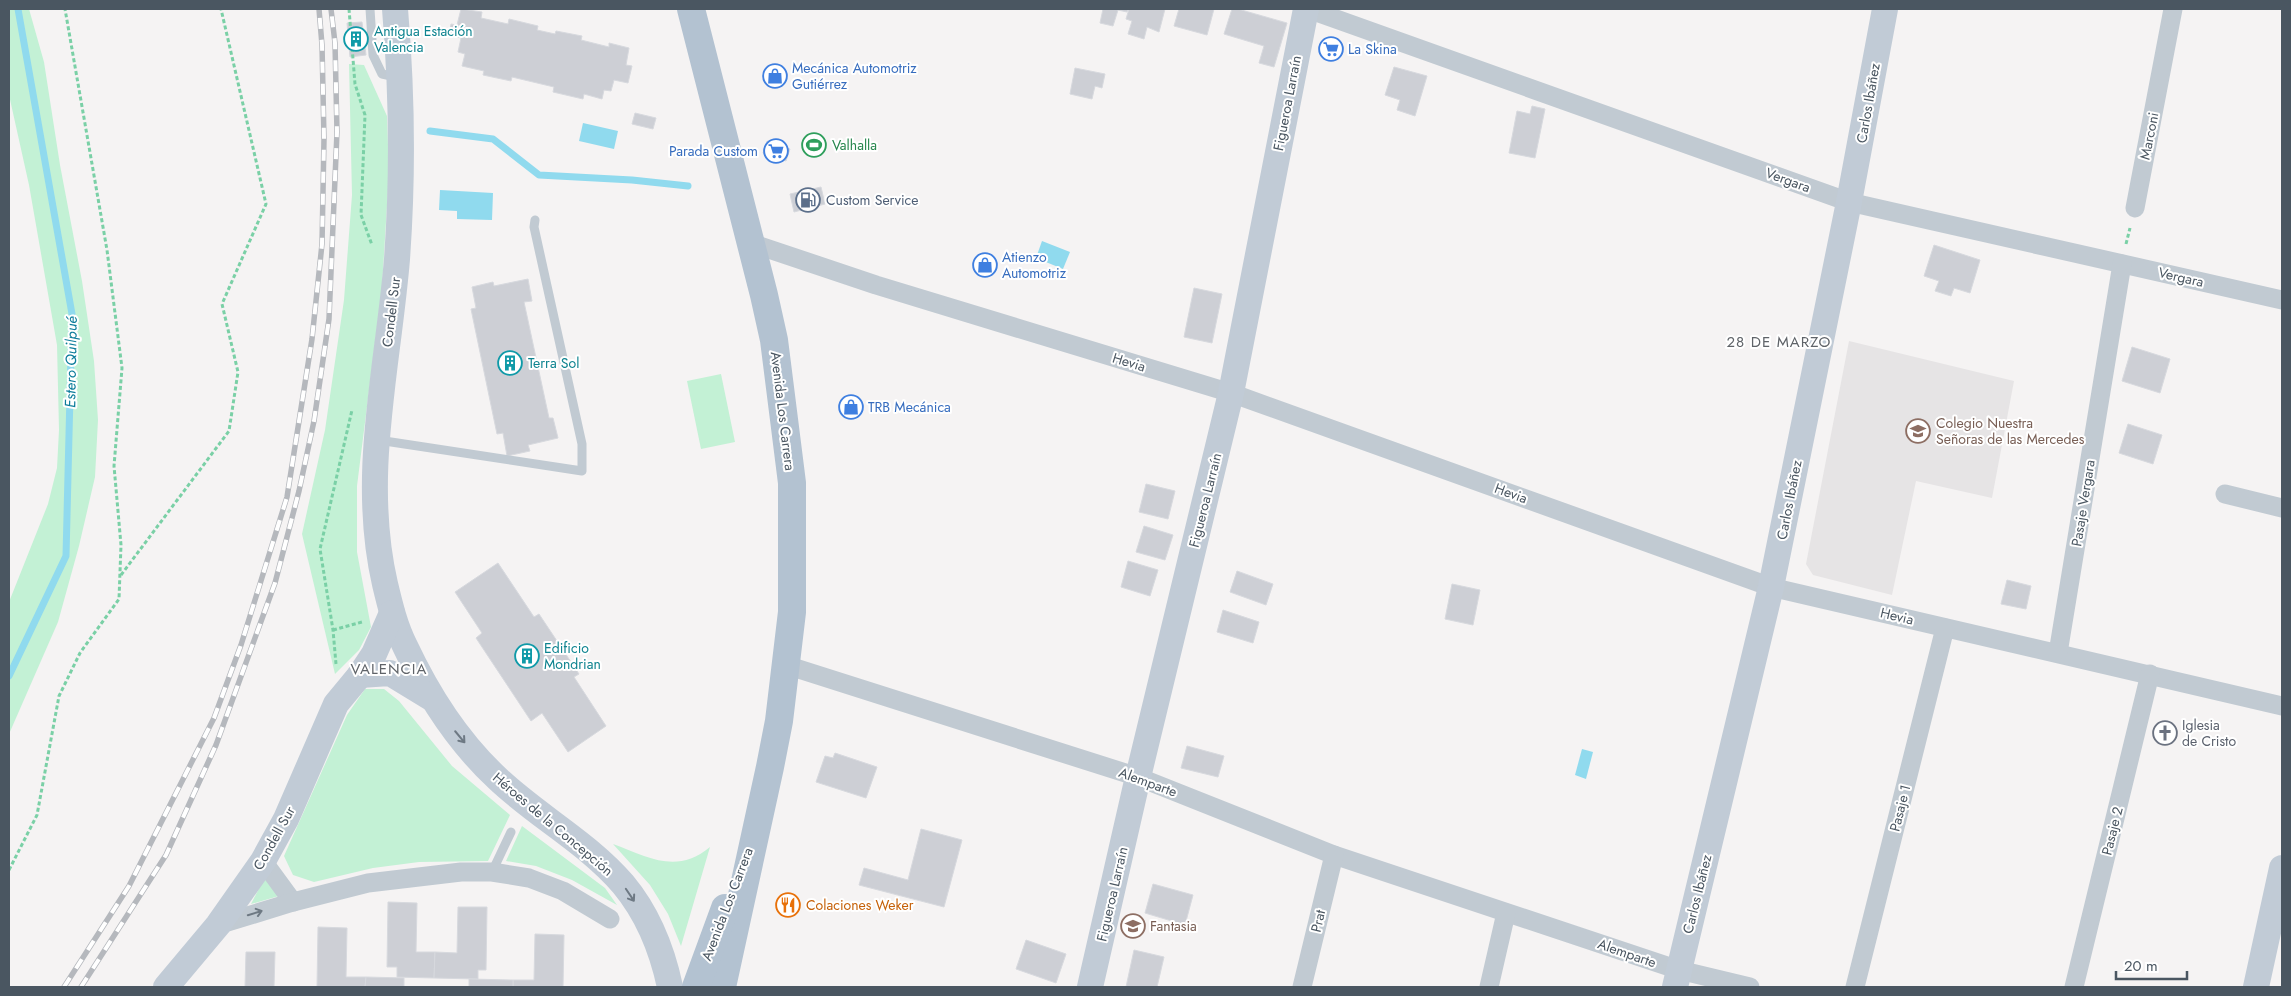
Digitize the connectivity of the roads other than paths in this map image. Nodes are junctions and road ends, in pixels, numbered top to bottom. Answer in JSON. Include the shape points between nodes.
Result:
{"nodes":[{"id":1,"x":370,"y":9,"type":"edge"},
{"id":2,"x":395,"y":9,"type":"edge"},
{"id":3,"x":690,"y":9,"type":"edge"},
{"id":4,"x":1307,"y":9,"type":"edge"},
{"id":5,"x":1885,"y":9,"type":"edge"},
{"id":6,"x":2173,"y":9,"type":"edge"},
{"id":7,"x":398,"y":78,"type":"junction"},
{"id":8,"x":1850,"y":202,"type":"junction"},
{"id":9,"x":2135,"y":208,"type":"road end"},
{"id":10,"x":535,"y":220,"type":"dead end"},
{"id":11,"x":751,"y":243,"type":"junction"},
{"id":12,"x":2122,"y":264,"type":"junction"},
{"id":13,"x":2282,"y":300,"type":"edge"},
{"id":14,"x":1231,"y":393,"type":"junction"},
{"id":15,"x":376,"y":439,"type":"junction"},
{"id":16,"x":2225,"y":494,"type":"dead end"},
{"id":17,"x":2282,"y":508,"type":"edge"},
{"id":18,"x":1771,"y":587,"type":"junction"},
{"id":19,"x":392,"y":613,"type":"junction"},
{"id":20,"x":1945,"y":628,"type":"junction"},
{"id":21,"x":2058,"y":653,"type":"junction"},
{"id":22,"x":786,"y":665,"type":"junction"},
{"id":23,"x":2150,"y":674,"type":"junction"},
{"id":24,"x":360,"y":675,"type":"junction"},
{"id":25,"x":431,"y":698,"type":"junction"},
{"id":26,"x":2282,"y":706,"type":"edge"},
{"id":27,"x":1138,"y":777,"type":"junction"},
{"id":28,"x":759,"y":820,"type":"junction"},
{"id":29,"x":511,"y":832,"type":"dead end"},
{"id":30,"x":1334,"y":855,"type":"junction"},
{"id":31,"x":263,"y":861,"type":"junction"},
{"id":32,"x":2282,"y":868,"type":"edge"},
{"id":33,"x":492,"y":872,"type":"junction"},
{"id":34,"x":293,"y":902,"type":"junction"},
{"id":35,"x":1506,"y":913,"type":"junction"},
{"id":36,"x":610,"y":919,"type":"dead end"},
{"id":37,"x":218,"y":925,"type":"junction"},
{"id":38,"x":1677,"y":979,"type":"edge"},
{"id":39,"x":166,"y":987,"type":"edge"},
{"id":40,"x":670,"y":987,"type":"edge"},
{"id":41,"x":696,"y":987,"type":"edge"},
{"id":42,"x":722,"y":987,"type":"edge"},
{"id":43,"x":1090,"y":987,"type":"edge"},
{"id":44,"x":1302,"y":987,"type":"edge"},
{"id":45,"x":1489,"y":987,"type":"edge"},
{"id":46,"x":1750,"y":987,"type":"edge"},
{"id":47,"x":1855,"y":987,"type":"edge"},
{"id":48,"x":2074,"y":987,"type":"edge"},
{"id":49,"x":2256,"y":987,"type":"edge"}],
"edges":[{"from":1,"to":7,"type":"lane","via":[[373,55],[382,74]]},
{"from":2,"to":7,"type":"street","name":"Condell Sur"},
{"from":3,"to":11,"type":"main road","name":"Avenida Los Carrera"},
{"from":4,"to":8,"type":"street","name":"Vergara"},
{"from":4,"to":14,"type":"street","name":"Figueroa Larraín"},
{"from":5,"to":8,"type":"street","name":"Carlos Ibáñez"},
{"from":6,"to":9,"type":"street","name":"Marconi"},
{"from":7,"to":15,"type":"street","name":"Condell Sur","via":[[402,152],[397,258]]},
{"from":8,"to":12,"type":"street","name":"Vergara"},
{"from":8,"to":18,"type":"street","name":"Carlos Ibáñez"},
{"from":10,"to":15,"type":"lane","via":[[582,444],[582,471]]},
{"from":11,"to":14,"type":"street","name":"Hevia","via":[[876,285]]},
{"from":11,"to":22,"type":"main road","name":"Avenida Los Carrera","via":[[774,340],[792,483],[792,612]]},
{"from":12,"to":13,"type":"street","name":"Vergara"},
{"from":12,"to":21,"type":"street","name":"Pasaje Vergara"},
{"from":14,"to":18,"type":"street","name":"Hevia"},
{"from":14,"to":27,"type":"street","name":"Figueroa Larraín"},
{"from":15,"to":19,"type":"street","name":"Condell Sur","via":[[376,532]]},
{"from":16,"to":17,"type":"street"},
{"from":18,"to":20,"type":"street","name":"Hevia"},
{"from":18,"to":38,"type":"street","name":"Carlos Ibáñez"},
{"from":19,"to":24,"type":"street","name":"Condell Sur","via":[[374,654]]},
{"from":19,"to":25,"type":"street","name":"Condell Sur"},
{"from":20,"to":21,"type":"street","name":"Hevia"},
{"from":20,"to":47,"type":"street","name":"Pasaje 1"},
{"from":21,"to":23,"type":"street","name":"Hevia"},
{"from":22,"to":27,"type":"street","name":"Alemparte"},
{"from":22,"to":28,"type":"main road","name":"Avenida Los Carrera","via":[[779,721]]},
{"from":23,"to":26,"type":"street","name":"Hevia"},
{"from":23,"to":48,"type":"street","name":"Pasaje 2"},
{"from":24,"to":25,"type":"street","via":[[390,673]]},
{"from":24,"to":31,"type":"street","name":"Condell Sur","via":[[336,704],[286,819]]},
{"from":25,"to":40,"type":"street","name":"Héroes de la Concepción","one_way":true,"via":[[457,734],[497,778],[593,855],[623,884],[648,921],[662,954]]},
{"from":27,"to":30,"type":"street","name":"Alemparte"},
{"from":27,"to":43,"type":"street","name":"Figueroa Larraín"},
{"from":28,"to":41,"type":"main road","name":"Avenida Los Carrera"},
{"from":28,"to":42,"type":"main road","name":"Avenida Los Carrera"},
{"from":29,"to":33,"type":"lane"},
{"from":30,"to":35,"type":"street","name":"Alemparte"},
{"from":30,"to":44,"type":"street","name":"Prat"},
{"from":31,"to":34,"type":"street"},
{"from":31,"to":37,"type":"street","name":"Condell Sur"},
{"from":32,"to":49,"type":"street"},
{"from":33,"to":34,"type":"street","via":[[461,872],[368,883]]},
{"from":33,"to":36,"type":"street","via":[[529,878],[563,891]]},
{"from":37,"to":34,"type":"street","one_way":true},
{"from":35,"to":38,"type":"street","name":"Alemparte"},
{"from":35,"to":45,"type":"street"},
{"from":37,"to":39,"type":"street","name":"Condell Sur"},
{"from":38,"to":46,"type":"street","name":"Alemparte"}]}
